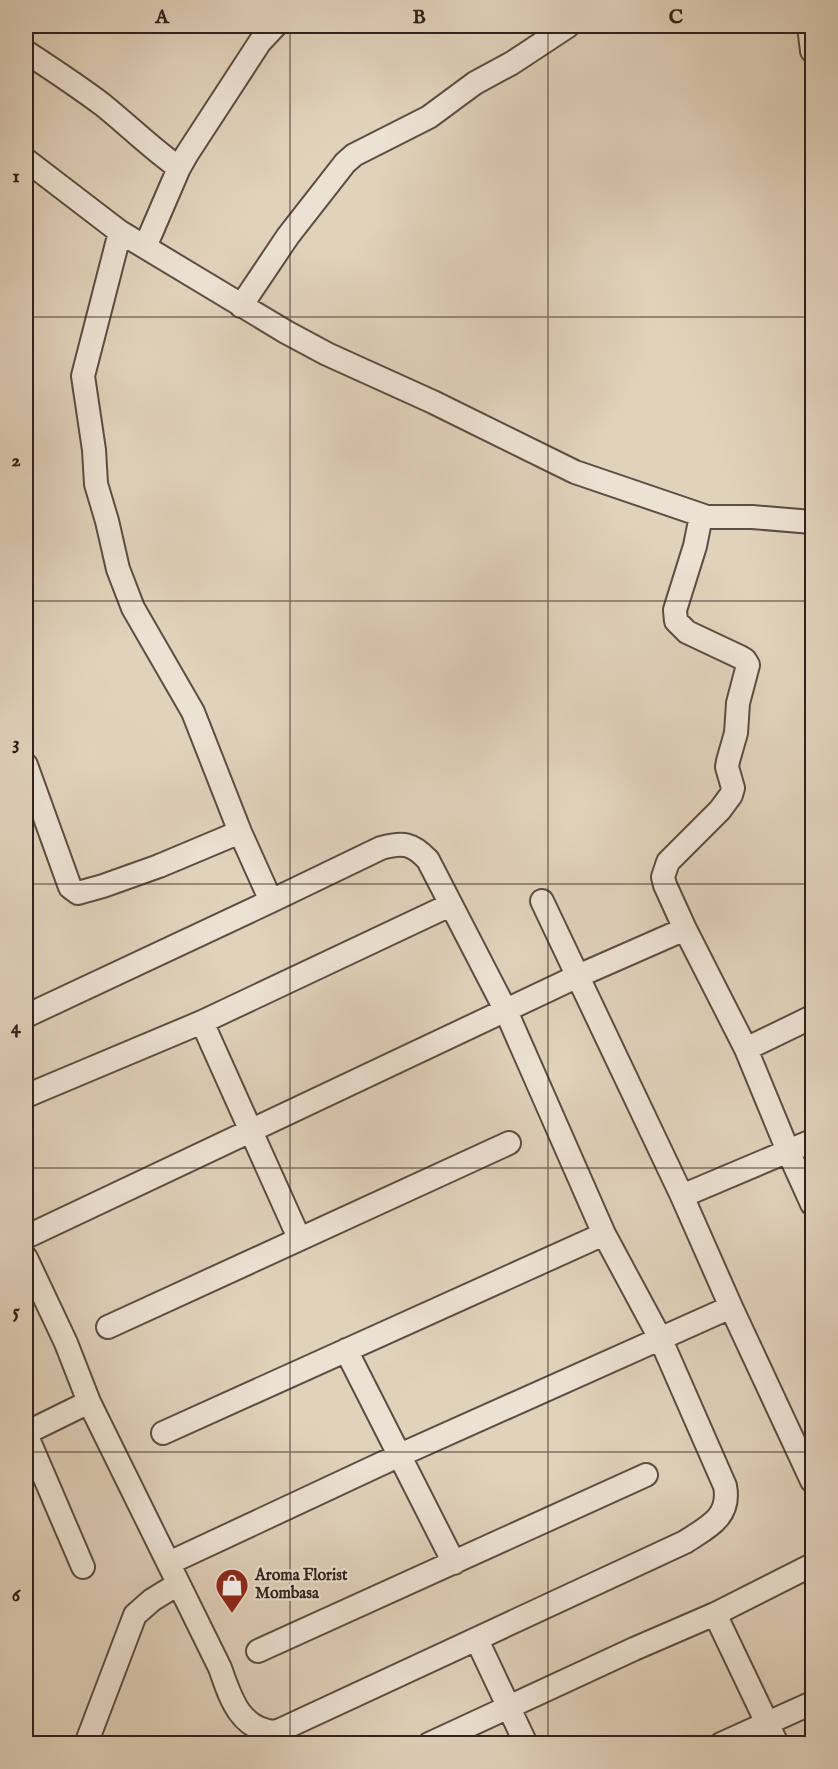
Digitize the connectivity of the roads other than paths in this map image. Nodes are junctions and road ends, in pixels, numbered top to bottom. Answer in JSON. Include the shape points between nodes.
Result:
{"nodes":[{"id":1,"x":275,"y":26,"type":"edge"},
{"id":2,"x":568,"y":26,"type":"edge"},
{"id":3,"x":809,"y":26,"type":"edge"},
{"id":4,"x":813,"y":51,"type":"edge"},
{"id":5,"x":26,"y":52,"type":"edge"},
{"id":6,"x":26,"y":160,"type":"edge"},
{"id":7,"x":179,"y":168,"type":"junction"},
{"id":8,"x":120,"y":232,"type":"junction"},
{"id":9,"x":146,"y":247,"type":"junction"},
{"id":10,"x":241,"y":306,"type":"junction"},
{"id":11,"x":701,"y":516,"type":"junction"},
{"id":12,"x":813,"y":522,"type":"edge"},
{"id":13,"x":26,"y":765,"type":"edge"},
{"id":14,"x":240,"y":832,"type":"junction"},
{"id":15,"x":271,"y":902,"type":"junction"},
{"id":16,"x":542,"y":902,"type":"dead end"},
{"id":17,"x":450,"y":905,"type":"junction"},
{"id":18,"x":685,"y":929,"type":"junction"},
{"id":19,"x":578,"y":976,"type":"junction"},
{"id":20,"x":506,"y":1011,"type":"junction"},
{"id":21,"x":26,"y":1016,"type":"edge"},
{"id":22,"x":813,"y":1017,"type":"edge"},
{"id":23,"x":202,"y":1022,"type":"junction"},
{"id":24,"x":746,"y":1049,"type":"junction"},
{"id":25,"x":26,"y":1096,"type":"edge"},
{"id":26,"x":250,"y":1132,"type":"junction"},
{"id":27,"x":813,"y":1141,"type":"edge"},
{"id":28,"x":508,"y":1143,"type":"dead end"},
{"id":29,"x":788,"y":1151,"type":"junction"},
{"id":30,"x":682,"y":1196,"type":"junction"},
{"id":31,"x":813,"y":1204,"type":"edge"},
{"id":32,"x":604,"y":1234,"type":"junction"},
{"id":33,"x":26,"y":1237,"type":"edge"},
{"id":34,"x":299,"y":1238,"type":"junction"},
{"id":35,"x":26,"y":1258,"type":"edge"},
{"id":36,"x":731,"y":1307,"type":"junction"},
{"id":37,"x":108,"y":1328,"type":"dead end"},
{"id":38,"x":662,"y":1340,"type":"junction"},
{"id":39,"x":346,"y":1350,"type":"junction"},
{"id":40,"x":89,"y":1402,"type":"junction"},
{"id":41,"x":26,"y":1433,"type":"edge"},
{"id":42,"x":163,"y":1433,"type":"dead end"},
{"id":43,"x":803,"y":1438,"type":"edge"},
{"id":44,"x":400,"y":1455,"type":"junction"},
{"id":45,"x":646,"y":1475,"type":"dead end"},
{"id":46,"x":813,"y":1480,"type":"edge"},
{"id":47,"x":454,"y":1563,"type":"junction"},
{"id":48,"x":813,"y":1565,"type":"edge"},
{"id":49,"x":83,"y":1567,"type":"dead end"},
{"id":50,"x":174,"y":1573,"type":"junction"},
{"id":51,"x":715,"y":1614,"type":"junction"},
{"id":52,"x":477,"y":1640,"type":"junction"},
{"id":53,"x":258,"y":1651,"type":"dead end"},
{"id":54,"x":813,"y":1703,"type":"edge"},
{"id":55,"x":508,"y":1707,"type":"junction"},
{"id":56,"x":767,"y":1723,"type":"junction"},
{"id":57,"x":86,"y":1743,"type":"edge"},
{"id":58,"x":429,"y":1743,"type":"edge"},
{"id":59,"x":526,"y":1743,"type":"edge"},
{"id":60,"x":720,"y":1743,"type":"edge"},
{"id":61,"x":777,"y":1743,"type":"edge"}],
"edges":[{"from":1,"to":7,"type":"street","via":[[260,42]]},
{"from":2,"to":10,"type":"street","via":[[475,83],[429,117],[354,155],[288,236]]},
{"from":3,"to":4,"type":"street"},
{"from":5,"to":7,"type":"street","via":[[104,106]]},
{"from":6,"to":8,"type":"street"},
{"from":7,"to":9,"type":"street"},
{"from":8,"to":9,"type":"street"},
{"from":8,"to":14,"type":"street","via":[[83,376],[96,484],[118,569],[133,608],[193,712]]},
{"from":9,"to":10,"type":"street"},
{"from":10,"to":11,"type":"street","via":[[327,354],[575,472]]},
{"from":11,"to":12,"type":"street"},
{"from":11,"to":18,"type":"street","via":[[675,610],[676,621],[687,632],[740,657],[748,665],[727,767],[731,795],[664,870],[665,885]]},
{"from":13,"to":14,"type":"street","via":[[70,887],[78,893],[159,866]]},
{"from":14,"to":15,"type":"street"},
{"from":15,"to":17,"type":"street","via":[[396,844],[409,845],[428,860]]},
{"from":15,"to":21,"type":"street"},
{"from":16,"to":19,"type":"street"},
{"from":17,"to":20,"type":"street"},
{"from":17,"to":23,"type":"street"},
{"from":18,"to":19,"type":"street"},
{"from":18,"to":24,"type":"street"},
{"from":19,"to":20,"type":"street"},
{"from":19,"to":30,"type":"street"},
{"from":20,"to":26,"type":"street"},
{"from":20,"to":32,"type":"street"},
{"from":22,"to":24,"type":"street"},
{"from":23,"to":25,"type":"street"},
{"from":23,"to":26,"type":"street"},
{"from":24,"to":29,"type":"street"},
{"from":26,"to":33,"type":"street"},
{"from":26,"to":34,"type":"street"},
{"from":27,"to":29,"type":"street"},
{"from":28,"to":34,"type":"street"},
{"from":29,"to":30,"type":"street"},
{"from":29,"to":31,"type":"street"},
{"from":30,"to":36,"type":"street"},
{"from":32,"to":38,"type":"street"},
{"from":32,"to":39,"type":"street"},
{"from":34,"to":37,"type":"street"},
{"from":35,"to":40,"type":"street"},
{"from":36,"to":38,"type":"street"},
{"from":36,"to":43,"type":"street"},
{"from":38,"to":44,"type":"street"},
{"from":38,"to":52,"type":"street","via":[[725,1486],[727,1496],[720,1518],[685,1542]]},
{"from":39,"to":42,"type":"street"},
{"from":39,"to":44,"type":"street"},
{"from":40,"to":41,"type":"street"},
{"from":40,"to":50,"type":"street"},
{"from":41,"to":49,"type":"street"},
{"from":43,"to":46,"type":"street"},
{"from":44,"to":47,"type":"street"},
{"from":44,"to":50,"type":"street"},
{"from":45,"to":47,"type":"street"},
{"from":47,"to":53,"type":"street"},
{"from":48,"to":51,"type":"street"},
{"from":50,"to":52,"type":"street","via":[[220,1668],[234,1707],[266,1732],[276,1732]]},
{"from":50,"to":57,"type":"street","via":[[135,1615]]},
{"from":51,"to":55,"type":"street"},
{"from":51,"to":56,"type":"street"},
{"from":52,"to":55,"type":"street"},
{"from":54,"to":56,"type":"street"},
{"from":55,"to":58,"type":"street"},
{"from":55,"to":59,"type":"street"},
{"from":56,"to":60,"type":"street"},
{"from":56,"to":61,"type":"street"}]}
